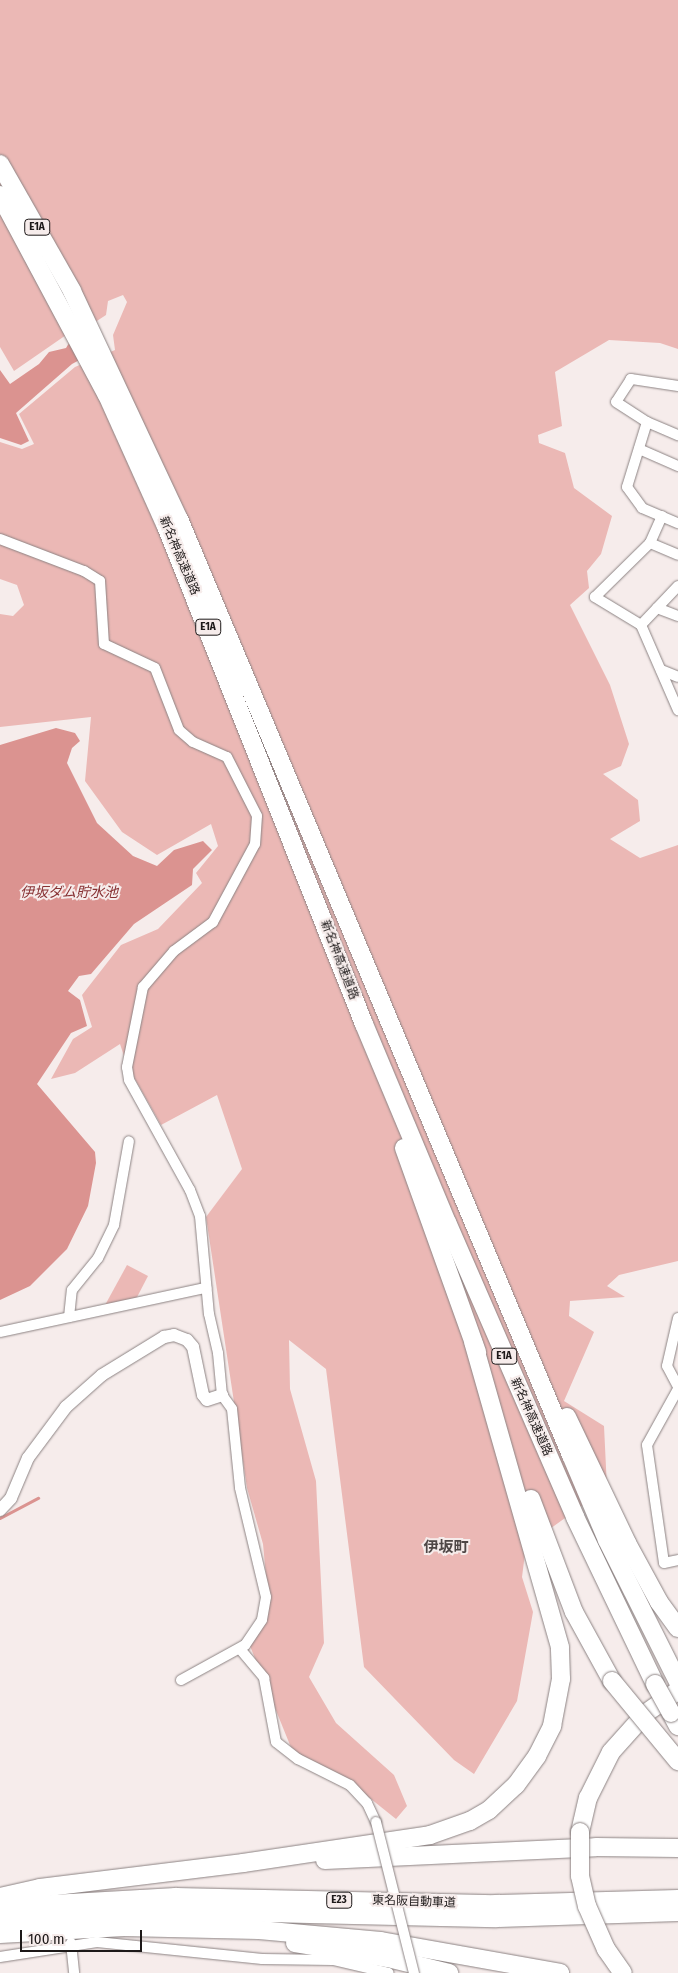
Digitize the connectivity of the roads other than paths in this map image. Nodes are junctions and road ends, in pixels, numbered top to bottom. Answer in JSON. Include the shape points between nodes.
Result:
{"nodes":[{"id":1,"x":0,"y":164,"type":"edge"},
{"id":2,"x":0,"y":195,"type":"edge"},
{"id":3,"x":65,"y":296,"type":"junction"},
{"id":4,"x":678,"y":386,"type":"edge"},
{"id":5,"x":114,"y":392,"type":"junction"},
{"id":6,"x":647,"y":422,"type":"junction"},
{"id":7,"x":678,"y":435,"type":"edge"},
{"id":8,"x":639,"y":449,"type":"junction"},
{"id":9,"x":678,"y":466,"type":"edge"},
{"id":10,"x":662,"y":516,"type":"junction"},
{"id":11,"x":678,"y":523,"type":"edge"},
{"id":12,"x":0,"y":540,"type":"edge"},
{"id":13,"x":650,"y":542,"type":"junction"},
{"id":14,"x":678,"y":555,"type":"edge"},
{"id":15,"x":678,"y":586,"type":"edge"},
{"id":16,"x":657,"y":608,"type":"junction"},
{"id":17,"x":678,"y":616,"type":"edge"},
{"id":18,"x":641,"y":624,"type":"junction"},
{"id":19,"x":661,"y":670,"type":"junction"},
{"id":20,"x":678,"y":677,"type":"edge"},
{"id":21,"x":678,"y":710,"type":"edge"},
{"id":22,"x":364,"y":1024,"type":"junction"},
{"id":23,"x":128,"y":1141,"type":"dead end"},
{"id":24,"x":206,"y":1288,"type":"junction"},
{"id":25,"x":69,"y":1317,"type":"junction"},
{"id":26,"x":678,"y":1318,"type":"edge"},
{"id":27,"x":0,"y":1332,"type":"edge"},
{"id":28,"x":521,"y":1332,"type":"junction"},
{"id":29,"x":473,"y":1342,"type":"junction"},
{"id":30,"x":678,"y":1388,"type":"edge"},
{"id":31,"x":222,"y":1395,"type":"junction"},
{"id":32,"x":0,"y":1510,"type":"edge"},
{"id":33,"x":678,"y":1560,"type":"edge"},
{"id":34,"x":637,"y":1562,"type":"junction"},
{"id":35,"x":678,"y":1614,"type":"edge"},
{"id":36,"x":678,"y":1628,"type":"edge"},
{"id":37,"x":240,"y":1649,"type":"junction"},
{"id":38,"x":181,"y":1680,"type":"dead end"},
{"id":39,"x":677,"y":1683,"type":"edge"},
{"id":40,"x":674,"y":1720,"type":"edge"},
{"id":41,"x":678,"y":1761,"type":"edge"},
{"id":42,"x":678,"y":1848,"type":"edge"},
{"id":43,"x":242,"y":1863,"type":"junction"},
{"id":44,"x":0,"y":1897,"type":"edge"},
{"id":45,"x":678,"y":1899,"type":"edge"},
{"id":46,"x":0,"y":1907,"type":"edge"},
{"id":47,"x":678,"y":1912,"type":"edge"},
{"id":48,"x":0,"y":1921,"type":"edge"},
{"id":49,"x":192,"y":1928,"type":"junction"},
{"id":50,"x":0,"y":1934,"type":"edge"},
{"id":51,"x":71,"y":1944,"type":"junction"},
{"id":52,"x":0,"y":1957,"type":"edge"},
{"id":53,"x":74,"y":1973,"type":"edge"},
{"id":54,"x":389,"y":1973,"type":"edge"},
{"id":55,"x":414,"y":1973,"type":"edge"},
{"id":56,"x":448,"y":1973,"type":"edge"},
{"id":57,"x":560,"y":1973,"type":"edge"},
{"id":58,"x":623,"y":1973,"type":"edge"}],
"edges":[{"from":1,"to":3,"type":"highway","name":"新名神高速道路","number":"E1A"},
{"from":2,"to":3,"type":"highway","name":"新名神高速道路","number":"E1A"},
{"from":3,"to":5,"type":"highway","name":"新名神高速道路","number":"E1A"},
{"from":4,"to":6,"type":"street","via":[[631,379],[616,402]]},
{"from":5,"to":22,"type":"highway","name":"新名神高速道路","number":"E1A"},
{"from":5,"to":28,"type":"highway","name":"新名神高速道路","number":"E1A","via":[[220,613]]},
{"from":6,"to":7,"type":"street"},
{"from":6,"to":8,"type":"street"},
{"from":8,"to":9,"type":"street"},
{"from":8,"to":10,"type":"street","via":[[627,487],[642,508]]},
{"from":10,"to":11,"type":"street"},
{"from":10,"to":13,"type":"street"},
{"from":12,"to":24,"type":"street","via":[[84,571],[100,581],[104,644],[156,668],[179,730],[192,742],[227,757],[257,816],[255,844],[213,922],[174,951],[143,987],[127,1068],[129,1080],[190,1190],[200,1216]]},
{"from":13,"to":14,"type":"street"},
{"from":13,"to":18,"type":"street","via":[[595,597]]},
{"from":15,"to":16,"type":"street"},
{"from":16,"to":17,"type":"street"},
{"from":16,"to":18,"type":"street"},
{"from":18,"to":19,"type":"street"},
{"from":19,"to":20,"type":"street"},
{"from":19,"to":21,"type":"street"},
{"from":22,"to":29,"type":"highway","via":[[384,1093]]},
{"from":22,"to":40,"type":"highway","name":"新名神高速道路","number":"E1A","bridge":true,"via":[[571,1508]]},
{"from":23,"to":25,"type":"street","via":[[114,1225],[98,1258],[72,1290]]},
{"from":24,"to":25,"type":"street"},
{"from":24,"to":31,"type":"street"},
{"from":25,"to":27,"type":"street"},
{"from":26,"to":30,"type":"street","via":[[667,1366]]},
{"from":28,"to":34,"type":"highway","via":[[562,1406]]},
{"from":28,"to":39,"type":"highway","name":"新名神高速道路","number":"E1A","via":[[607,1540]]},
{"from":29,"to":41,"type":"highway","bridge":true,"via":[[561,1582],[589,1643],[612,1681]]},
{"from":29,"to":43,"type":"highway","via":[[558,1638],[560,1694],[546,1741],[527,1772],[504,1797],[489,1810],[452,1829],[406,1840]]},
{"from":30,"to":33,"type":"street","via":[[647,1445],[664,1563]]},
{"from":31,"to":32,"type":"street","via":[[207,1400],[203,1395],[193,1348],[187,1340],[174,1335],[164,1337],[102,1375],[71,1402],[28,1458],[11,1498]]},
{"from":31,"to":37,"type":"street","via":[[232,1409],[240,1488],[266,1597],[262,1620]]},
{"from":34,"to":35,"type":"highway"},
{"from":34,"to":36,"type":"highway"},
{"from":37,"to":38,"type":"street"},
{"from":37,"to":55,"type":"street","bridge":true,"via":[[264,1678],[276,1742],[298,1759],[350,1785],[367,1802],[376,1822]]},
{"from":39,"to":58,"type":"highway","bridge":true,"via":[[611,1752],[594,1783],[580,1832],[580,1876],[587,1906],[606,1949]]},
{"from":42,"to":43,"type":"highway","via":[[596,1847]]},
{"from":43,"to":44,"type":"highway","via":[[40,1888]]},
{"from":45,"to":46,"type":"highway","name":"東名阪自動車道","number":"E23","via":[[495,1904],[176,1897]]},
{"from":47,"to":48,"type":"highway","name":"東名阪自動車道","number":"E23","via":[[496,1918],[178,1911]]},
{"from":49,"to":50,"type":"highway"},
{"from":49,"to":56,"type":"highway","via":[[354,1952]]},
{"from":49,"to":57,"type":"highway","via":[[381,1942]]},
{"from":51,"to":52,"type":"street"},
{"from":51,"to":53,"type":"street"},
{"from":51,"to":54,"type":"street","via":[[97,1942],[262,1959],[333,1960]]}]}
